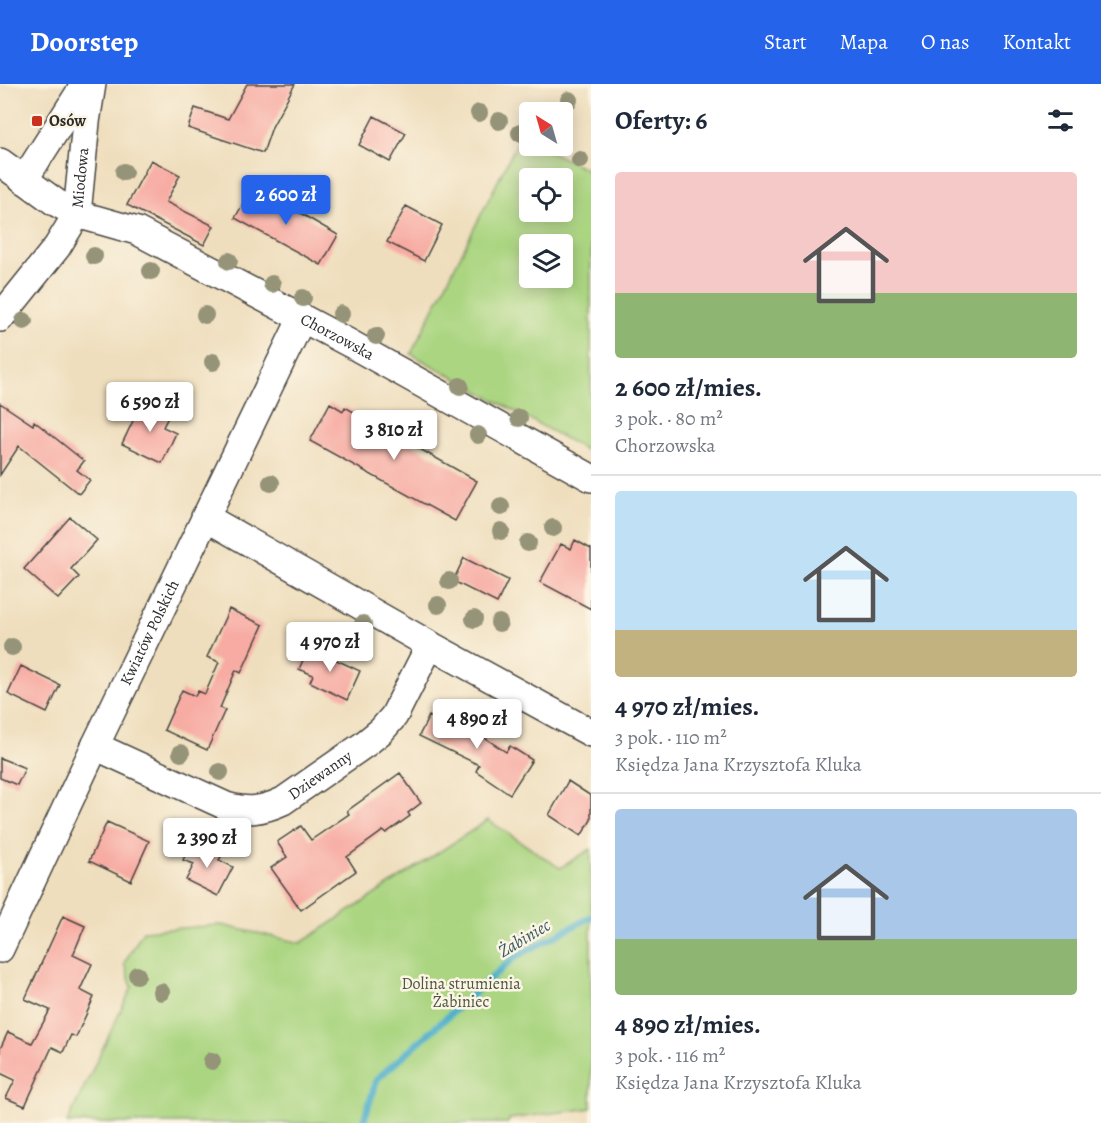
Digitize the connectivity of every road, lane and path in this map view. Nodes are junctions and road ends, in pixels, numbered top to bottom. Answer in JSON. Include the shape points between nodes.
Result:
{"nodes":[{"id":1,"x":85,"y":84,"type":"edge"},
{"id":2,"x":92,"y":84,"type":"edge"},
{"id":3,"x":85,"y":135,"type":"junction"},
{"id":4,"x":52,"y":136,"type":"junction"},
{"id":5,"x":0,"y":162,"type":"edge"},
{"id":6,"x":24,"y":180,"type":"junction"},
{"id":7,"x":77,"y":214,"type":"junction"},
{"id":8,"x":3,"y":309,"type":"edge"},
{"id":9,"x":302,"y":318,"type":"junction"},
{"id":10,"x":591,"y":478,"type":"edge"},
{"id":11,"x":205,"y":517,"type":"junction"},
{"id":12,"x":430,"y":645,"type":"junction"},
{"id":13,"x":591,"y":733,"type":"edge"},
{"id":14,"x":95,"y":746,"type":"junction"},
{"id":15,"x":0,"y":949,"type":"edge"}],
"edges":[{"from":1,"to":4,"type":"street"},
{"from":2,"to":3,"type":"street","name":"Miodowa"},
{"from":3,"to":4,"type":"street","via":[[66,131]]},
{"from":3,"to":7,"type":"street","name":"Miodowa"},
{"from":4,"to":6,"type":"street"},
{"from":5,"to":6,"type":"street","name":"Chorzowska"},
{"from":6,"to":7,"type":"street","name":"Chorzowska"},
{"from":7,"to":8,"type":"street","name":"Miodowa","via":[[57,247]]},
{"from":7,"to":9,"type":"street","name":"Chorzowska","via":[[137,231]]},
{"from":9,"to":10,"type":"street","name":"Chorzowska"},
{"from":9,"to":11,"type":"street","name":"Kwiatów Polskich"},
{"from":11,"to":12,"type":"street"},
{"from":11,"to":14,"type":"street","name":"Kwiatów Polskich"},
{"from":12,"to":13,"type":"street"},
{"from":12,"to":14,"type":"street","name":"Dziewanny","via":[[394,716],[381,731],[269,807],[242,810],[226,806]]},
{"from":14,"to":15,"type":"street","name":"Kwiatów Polskich"}]}
